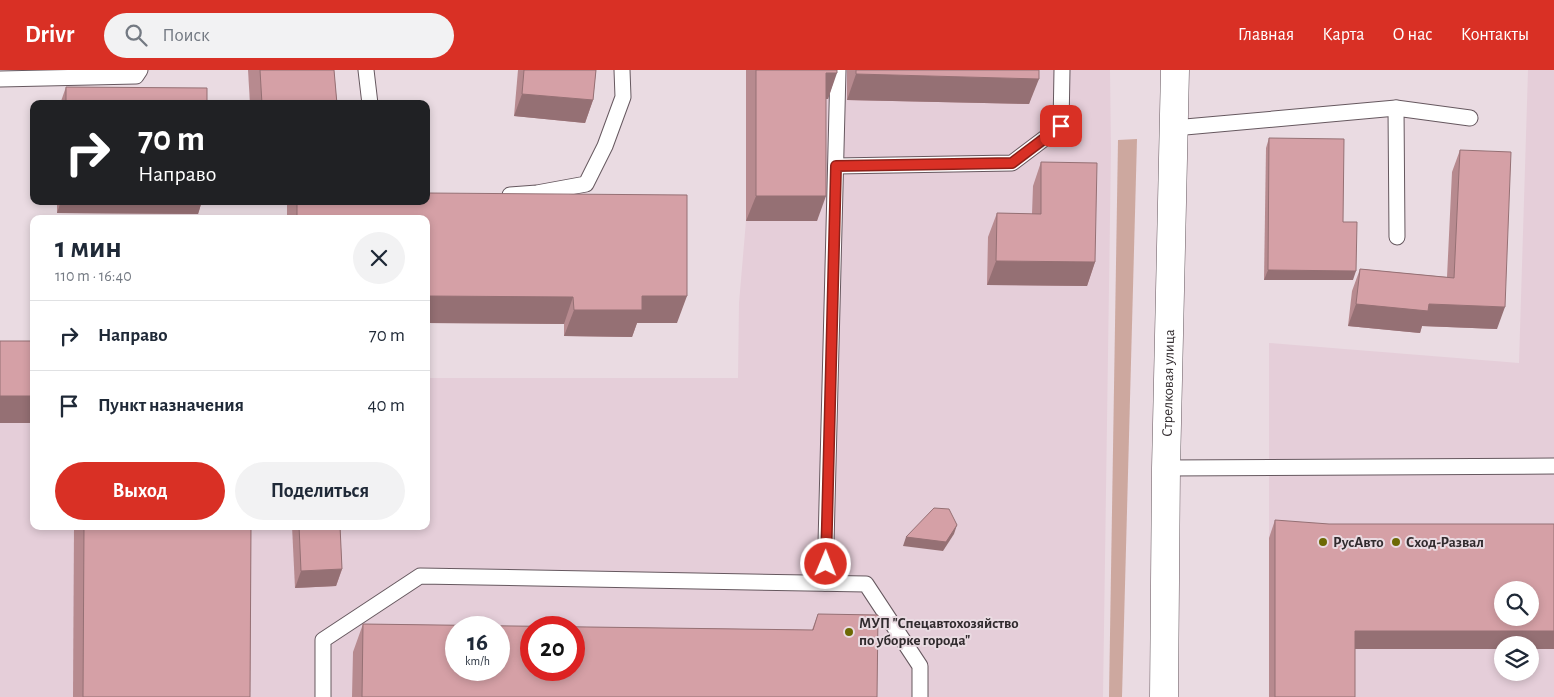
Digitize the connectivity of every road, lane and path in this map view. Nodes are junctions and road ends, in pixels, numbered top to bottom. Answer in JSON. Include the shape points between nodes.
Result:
{"nodes":[{"id":1,"x":140,"y":70,"type":"edge"},
{"id":2,"x":366,"y":70,"type":"edge"},
{"id":3,"x":622,"y":70,"type":"edge"},
{"id":4,"x":838,"y":70,"type":"edge"},
{"id":5,"x":1062,"y":70,"type":"edge"},
{"id":6,"x":1175,"y":70,"type":"edge"},
{"id":7,"x":0,"y":79,"type":"edge"},
{"id":8,"x":370,"y":100,"type":"edge"},
{"id":9,"x":1396,"y":108,"type":"junction"},
{"id":10,"x":1470,"y":118,"type":"dead end"},
{"id":11,"x":1174,"y":128,"type":"junction"},
{"id":12,"x":836,"y":166,"type":"junction"},
{"id":13,"x":499,"y":196,"type":"edge"},
{"id":14,"x":1397,"y":237,"type":"dead end"},
{"id":15,"x":1554,"y":466,"type":"edge"},
{"id":16,"x":1166,"y":468,"type":"junction"},
{"id":17,"x":825,"y":583,"type":"junction"},
{"id":18,"x":323,"y":697,"type":"edge"},
{"id":19,"x":920,"y":697,"type":"edge"},
{"id":20,"x":1164,"y":697,"type":"edge"}],
"edges":[{"from":1,"to":7,"type":"lane","via":[[136,76]]},
{"from":2,"to":8,"type":"lane"},
{"from":3,"to":13,"type":"lane","via":[[623,97],[605,146],[586,184]]},
{"from":4,"to":12,"type":"lane"},
{"from":5,"to":12,"type":"lane","via":[[1061,126],[1012,163]]},
{"from":6,"to":11,"type":"street","name":"Стрелковая улица"},
{"from":9,"to":10,"type":"lane"},
{"from":9,"to":11,"type":"lane"},
{"from":9,"to":14,"type":"lane"},
{"from":11,"to":16,"type":"street","name":"Стрелковая улица"},
{"from":12,"to":17,"type":"lane"},
{"from":15,"to":16,"type":"lane"},
{"from":16,"to":20,"type":"street","name":"Стрелковая улица"},
{"from":17,"to":18,"type":"lane","via":[[420,576],[323,640]]},
{"from":17,"to":19,"type":"lane","via":[[866,584],[920,666]]}]}
